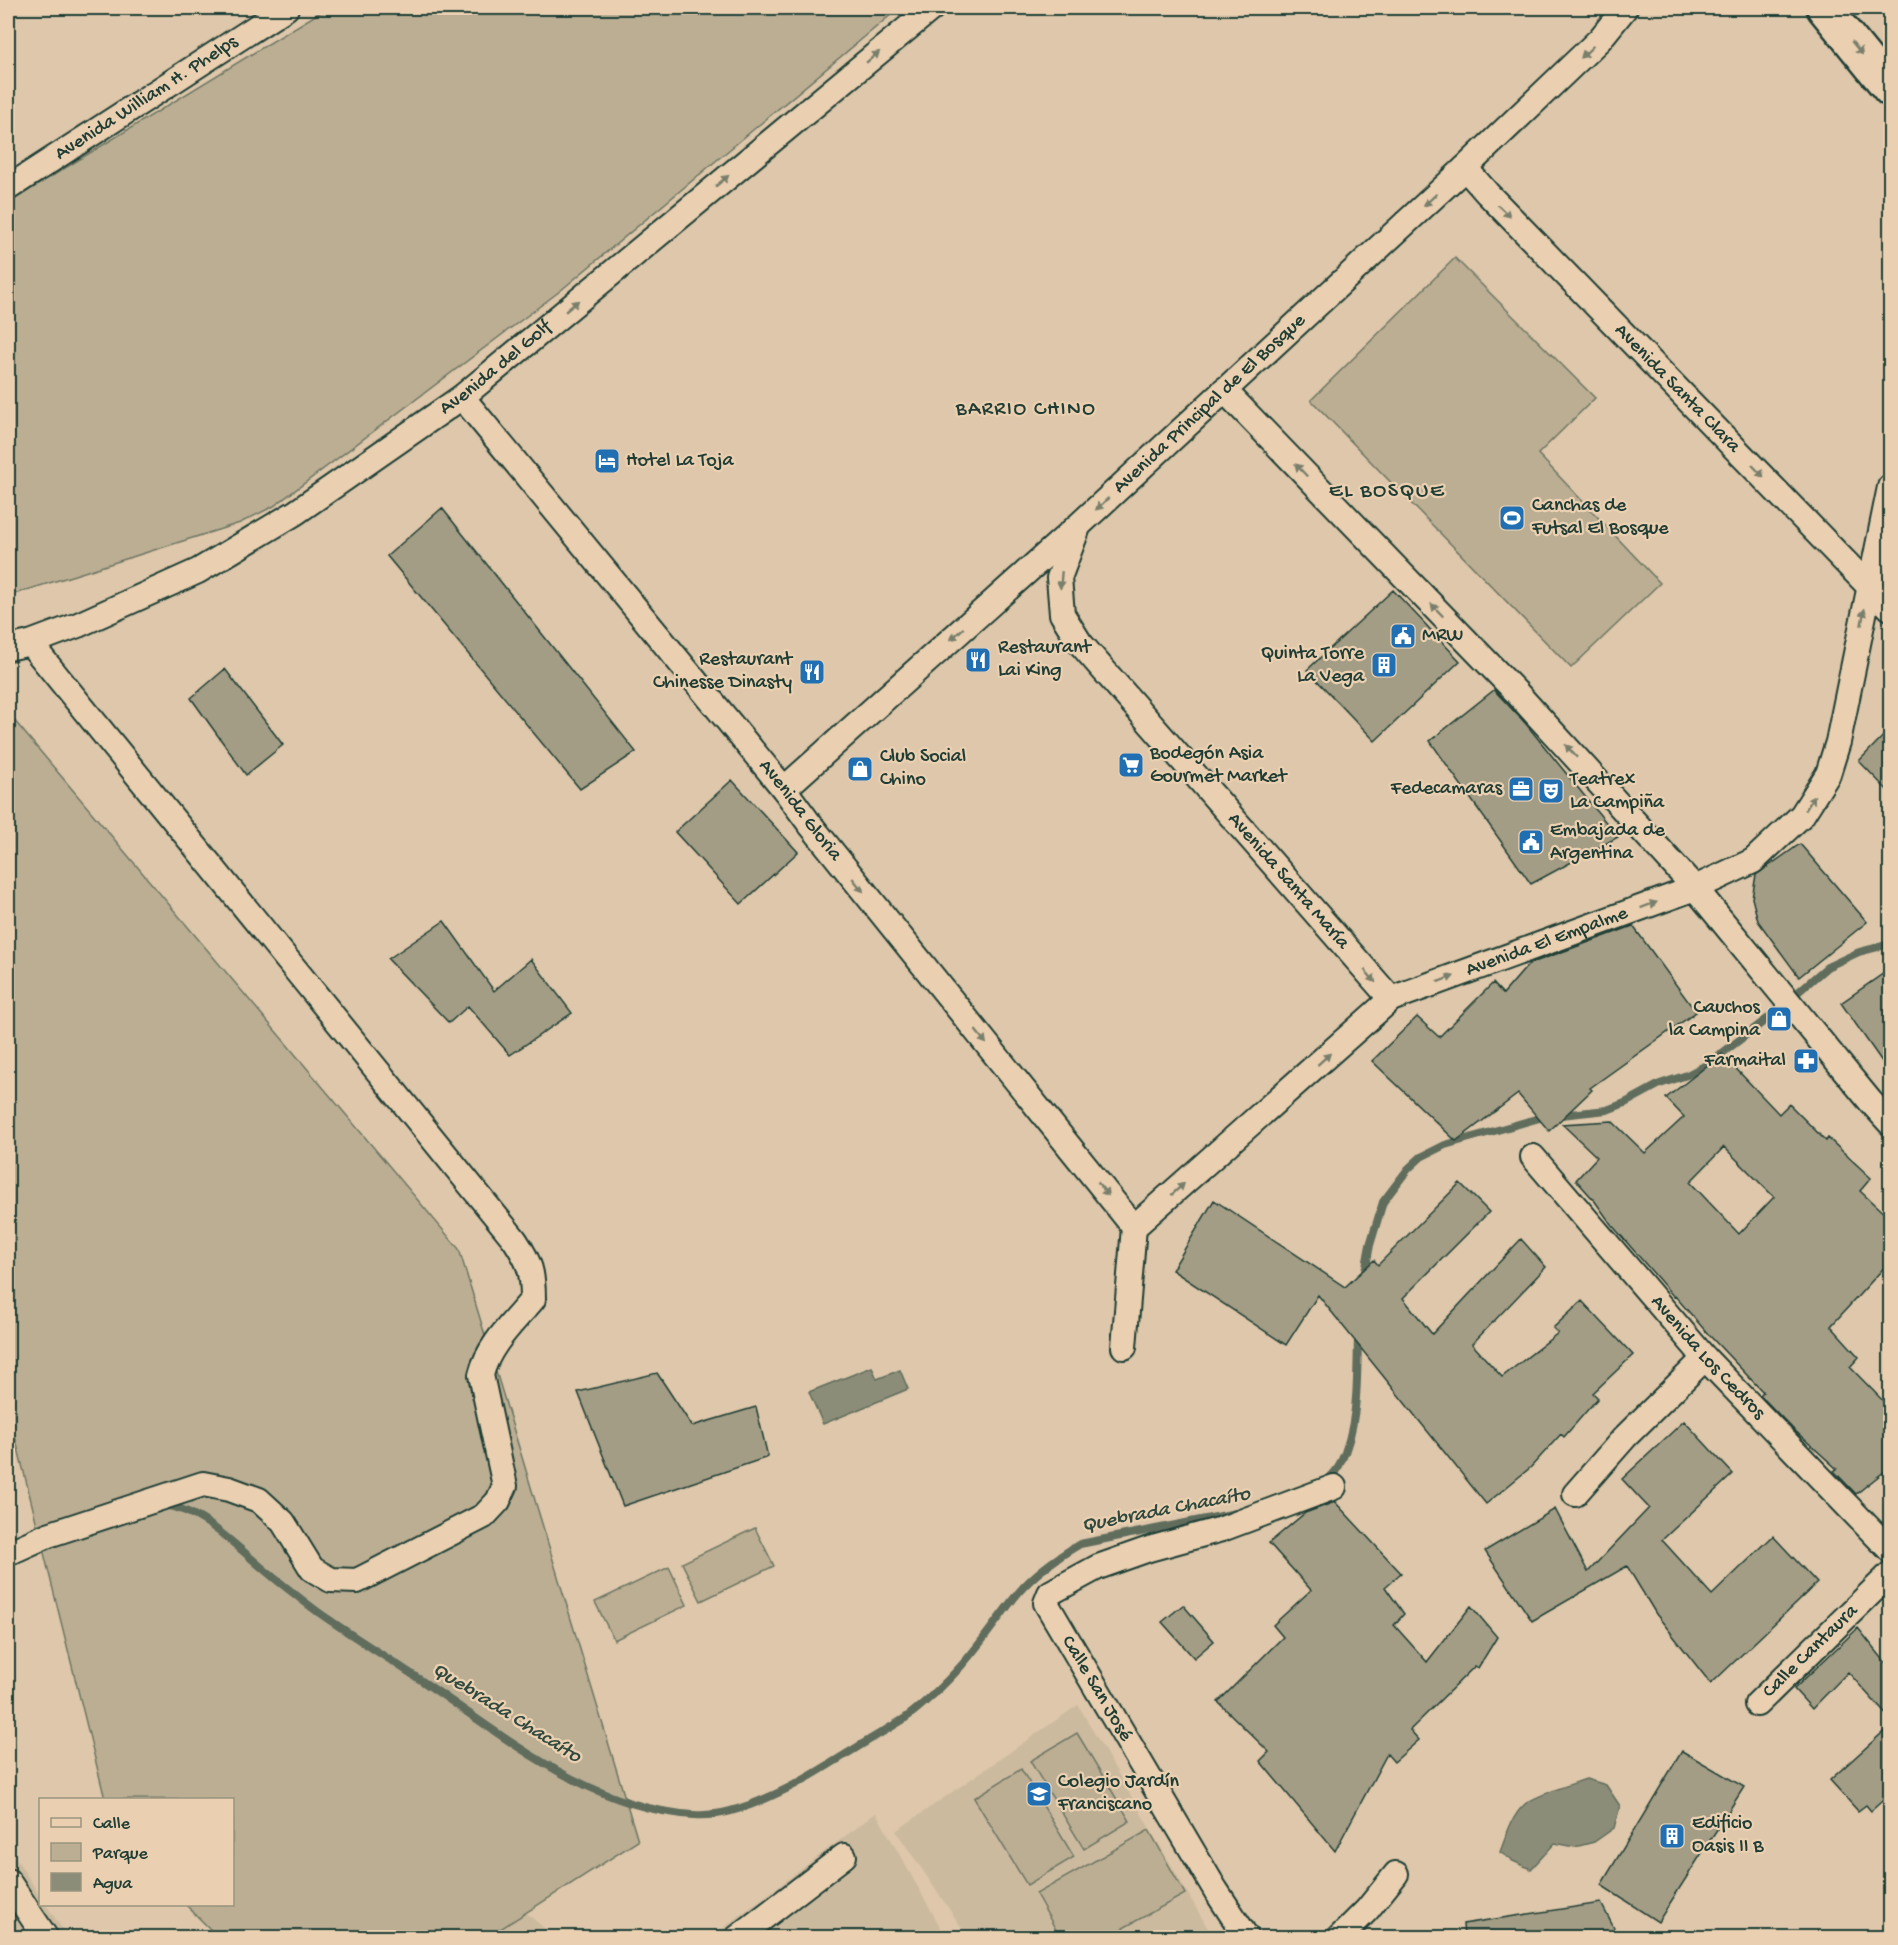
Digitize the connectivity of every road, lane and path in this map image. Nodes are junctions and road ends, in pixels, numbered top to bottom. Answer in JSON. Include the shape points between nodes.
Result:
{"nodes":[{"id":1,"x":286,"y":8,"type":"edge"},
{"id":2,"x":932,"y":8,"type":"edge"},
{"id":3,"x":1625,"y":8,"type":"edge"},
{"id":4,"x":1824,"y":8,"type":"edge"},
{"id":5,"x":1890,"y":89,"type":"edge"},
{"id":6,"x":1465,"y":168,"type":"junction"},
{"id":7,"x":8,"y":188,"type":"edge"},
{"id":8,"x":1224,"y":390,"type":"junction"},
{"id":9,"x":462,"y":397,"type":"junction"},
{"id":10,"x":1890,"y":488,"type":"edge"},
{"id":11,"x":1079,"y":525,"type":"junction"},
{"id":12,"x":1869,"y":586,"type":"junction"},
{"id":13,"x":1890,"y":608,"type":"edge"},
{"id":14,"x":19,"y":645,"type":"edge"},
{"id":15,"x":784,"y":789,"type":"junction"},
{"id":16,"x":1695,"y":888,"type":"junction"},
{"id":17,"x":1391,"y":999,"type":"junction"},
{"id":18,"x":1890,"y":1123,"type":"edge"},
{"id":19,"x":1533,"y":1157,"type":"dead end"},
{"id":20,"x":1134,"y":1227,"type":"junction"},
{"id":21,"x":1124,"y":1347,"type":"dead end"},
{"id":22,"x":1705,"y":1358,"type":"junction"},
{"id":23,"x":1334,"y":1487,"type":"dead end"},
{"id":24,"x":1575,"y":1494,"type":"dead end"},
{"id":25,"x":1890,"y":1550,"type":"edge"},
{"id":26,"x":8,"y":1553,"type":"edge"},
{"id":27,"x":1890,"y":1574,"type":"edge"},
{"id":28,"x":1757,"y":1704,"type":"dead end"},
{"id":29,"x":844,"y":1856,"type":"dead end"},
{"id":30,"x":1396,"y":1874,"type":"dead end"},
{"id":31,"x":8,"y":1881,"type":"edge"},
{"id":32,"x":46,"y":1938,"type":"edge"},
{"id":33,"x":737,"y":1938,"type":"edge"},
{"id":34,"x":1247,"y":1938,"type":"edge"},
{"id":35,"x":1339,"y":1938,"type":"edge"}],
"edges":[{"from":1,"to":7,"type":"street","name":"Avenida William H. Phelps"},
{"from":9,"to":2,"type":"street","name":"Avenida del Golf","one_way":true},
{"from":3,"to":6,"type":"street","name":"Avenida Principal de El Bosque","one_way":true,"via":[[1600,39]]},
{"from":4,"to":5,"type":"main road","one_way":true},
{"from":6,"to":8,"type":"street","name":"Avenida Principal de El Bosque","one_way":true},
{"from":6,"to":12,"type":"street","name":"Avenida Santa Clara","one_way":true},
{"from":8,"to":11,"type":"street","name":"Avenida Principal de El Bosque","one_way":true},
{"from":16,"to":8,"type":"street","one_way":true,"via":[[1516,692]]},
{"from":9,"to":14,"type":"street","name":"Avenida del Golf","via":[[295,513],[198,571],[96,617]]},
{"from":9,"to":15,"type":"street","name":"Avenida Gloria"},
{"from":10,"to":12,"type":"street","name":"Avenida El Empalme"},
{"from":11,"to":15,"type":"street","name":"Avenida Principal de El Bosque","one_way":true},
{"from":11,"to":17,"type":"street","name":"Avenida Santa María","one_way":true,"via":[[1059,578],[1062,614],[1080,643]]},
{"from":12,"to":13,"type":"street","name":"Avenida Santa Clara"},
{"from":16,"to":12,"type":"street","name":"Avenida El Empalme","one_way":true,"via":[[1753,861],[1802,814],[1828,774]]},
{"from":14,"to":26,"type":"street","via":[[515,1240],[528,1259],[533,1299],[493,1346],[481,1375],[505,1486],[498,1502],[484,1516],[357,1581],[331,1580],[312,1569],[283,1522],[259,1500],[203,1484],[48,1535]]},
{"from":15,"to":20,"type":"street","name":"Avenida Gloria","one_way":true},
{"from":17,"to":16,"type":"street","name":"Avenida El Empalme","one_way":true},
{"from":16,"to":18,"type":"street"},
{"from":20,"to":17,"type":"street","name":"Avenida El Empalme","one_way":true},
{"from":19,"to":22,"type":"street","name":"Avenida Los Cedros"},
{"from":20,"to":21,"type":"street"},
{"from":22,"to":24,"type":"street","via":[[1625,1437]]},
{"from":22,"to":25,"type":"street","name":"Avenida Los Cedros"},
{"from":23,"to":34,"type":"street","name":"Calle San José","via":[[1222,1529],[1108,1564],[1050,1593],[1046,1603]]},
{"from":27,"to":28,"type":"street","name":"Calle Cantaura"},
{"from":29,"to":33,"type":"street"},
{"from":30,"to":35,"type":"street"},
{"from":31,"to":32,"type":"street"}]}
